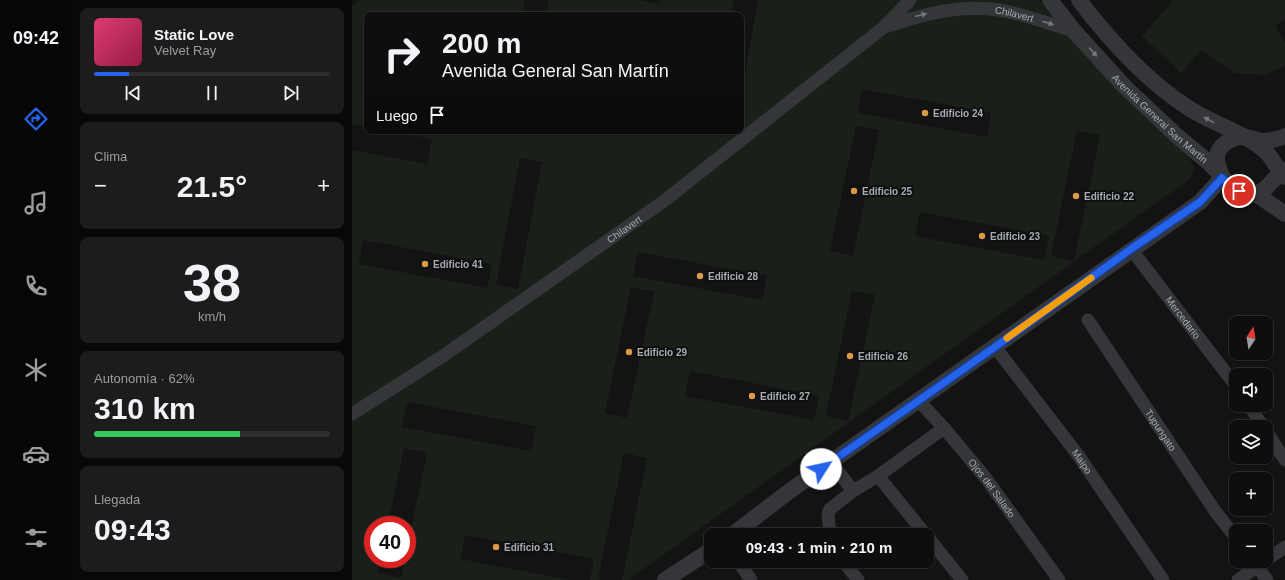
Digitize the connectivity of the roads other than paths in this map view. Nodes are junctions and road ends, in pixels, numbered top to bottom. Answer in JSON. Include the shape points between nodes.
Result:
{"nodes":[{"id":1,"x":910,"y":0,"type":"edge"},
{"id":2,"x":1050,"y":0,"type":"edge"},
{"id":3,"x":1079,"y":0,"type":"edge"},
{"id":4,"x":884,"y":27,"type":"junction"},
{"id":5,"x":1074,"y":31,"type":"junction"},
{"id":6,"x":1285,"y":136,"type":"edge"},
{"id":7,"x":1244,"y":137,"type":"junction"},
{"id":8,"x":1283,"y":173,"type":"edge"},
{"id":9,"x":1222,"y":178,"type":"junction"},
{"id":10,"x":1256,"y":194,"type":"junction"},
{"id":11,"x":1285,"y":214,"type":"edge"},
{"id":12,"x":1131,"y":249,"type":"junction"},
{"id":13,"x":1088,"y":320,"type":"dead end"},
{"id":14,"x":995,"y":347,"type":"junction"},
{"id":15,"x":1229,"y":377,"type":"edge"},
{"id":16,"x":918,"y":400,"type":"junction"},
{"id":17,"x":352,"y":414,"type":"edge"},
{"id":18,"x":944,"y":428,"type":"junction"},
{"id":19,"x":1273,"y":442,"type":"edge"},
{"id":20,"x":1285,"y":460,"type":"edge"},
{"id":21,"x":831,"y":462,"type":"junction"},
{"id":22,"x":878,"y":476,"type":"junction"},
{"id":23,"x":854,"y":491,"type":"junction"},
{"id":24,"x":741,"y":528,"type":"edge"},
{"id":25,"x":829,"y":528,"type":"edge"},
{"id":26,"x":920,"y":528,"type":"edge"},
{"id":27,"x":1229,"y":529,"type":"edge"},
{"id":28,"x":934,"y":546,"type":"edge"},
{"id":29,"x":1285,"y":547,"type":"edge"},
{"id":30,"x":1273,"y":554,"type":"edge"},
{"id":31,"x":704,"y":555,"type":"edge"},
{"id":32,"x":743,"y":568,"type":"edge"},
{"id":33,"x":849,"y":568,"type":"edge"},
{"id":34,"x":1253,"y":568,"type":"edge"},
{"id":35,"x":1262,"y":568,"type":"edge"},
{"id":36,"x":665,"y":580,"type":"edge"},
{"id":37,"x":751,"y":580,"type":"edge"},
{"id":38,"x":858,"y":580,"type":"edge"},
{"id":39,"x":962,"y":580,"type":"edge"},
{"id":40,"x":1059,"y":580,"type":"edge"},
{"id":41,"x":1163,"y":580,"type":"edge"},
{"id":42,"x":1238,"y":580,"type":"edge"},
{"id":43,"x":1267,"y":580,"type":"edge"}],
"edges":[{"from":1,"to":4,"type":"street","name":"Chilavert"},
{"from":2,"to":5,"type":"street","name":"Avenida General San Martín"},
{"from":7,"to":3,"type":"street","one_way":true,"via":[[1211,121],[1171,95],[1122,53]]},
{"from":4,"to":5,"type":"street","name":"Chilavert","one_way":true,"via":[[920,15],[972,8],[999,10]]},
{"from":4,"to":17,"type":"street","name":"Chilavert","via":[[664,201],[442,356]]},
{"from":5,"to":9,"type":"street","name":"Avenida General San Martín","one_way":true,"via":[[1124,86],[1208,162]]},
{"from":6,"to":7,"type":"street","via":[[1261,141]]},
{"from":7,"to":8,"type":"street","via":[[1264,150]]},
{"from":7,"to":9,"type":"street","via":[[1224,143],[1218,153],[1217,162]]},
{"from":8,"to":10,"type":"street"},
{"from":9,"to":10,"type":"street","name":"Avenida General San Martín","via":[[1246,195]]},
{"from":9,"to":12,"type":"street","via":[[1200,202]]},
{"from":10,"to":11,"type":"street","name":"Avenida General San Martín"},
{"from":12,"to":14,"type":"street"},
{"from":12,"to":15,"type":"street","name":"Mercedario"},
{"from":13,"to":27,"type":"street","name":"Tupungato"},
{"from":14,"to":16,"type":"street"},
{"from":14,"to":41,"type":"street","name":"Maipo","via":[[1078,455]]},
{"from":16,"to":18,"type":"street","name":"Ojos del Salado"},
{"from":16,"to":21,"type":"street"},
{"from":18,"to":22,"type":"street"},
{"from":18,"to":40,"type":"street","name":"Ojos del Salado","via":[[985,477]]},
{"from":19,"to":20,"type":"street"},
{"from":21,"to":23,"type":"street"},
{"from":21,"to":24,"type":"street"},
{"from":22,"to":23,"type":"street"},
{"from":22,"to":26,"type":"street"},
{"from":23,"to":25,"type":"street","via":[[830,509]]},
{"from":28,"to":39,"type":"street"},
{"from":29,"to":30,"type":"street"},
{"from":31,"to":36,"type":"street"},
{"from":32,"to":37,"type":"street"},
{"from":33,"to":38,"type":"street"},
{"from":34,"to":42,"type":"street"},
{"from":35,"to":43,"type":"street"}]}
